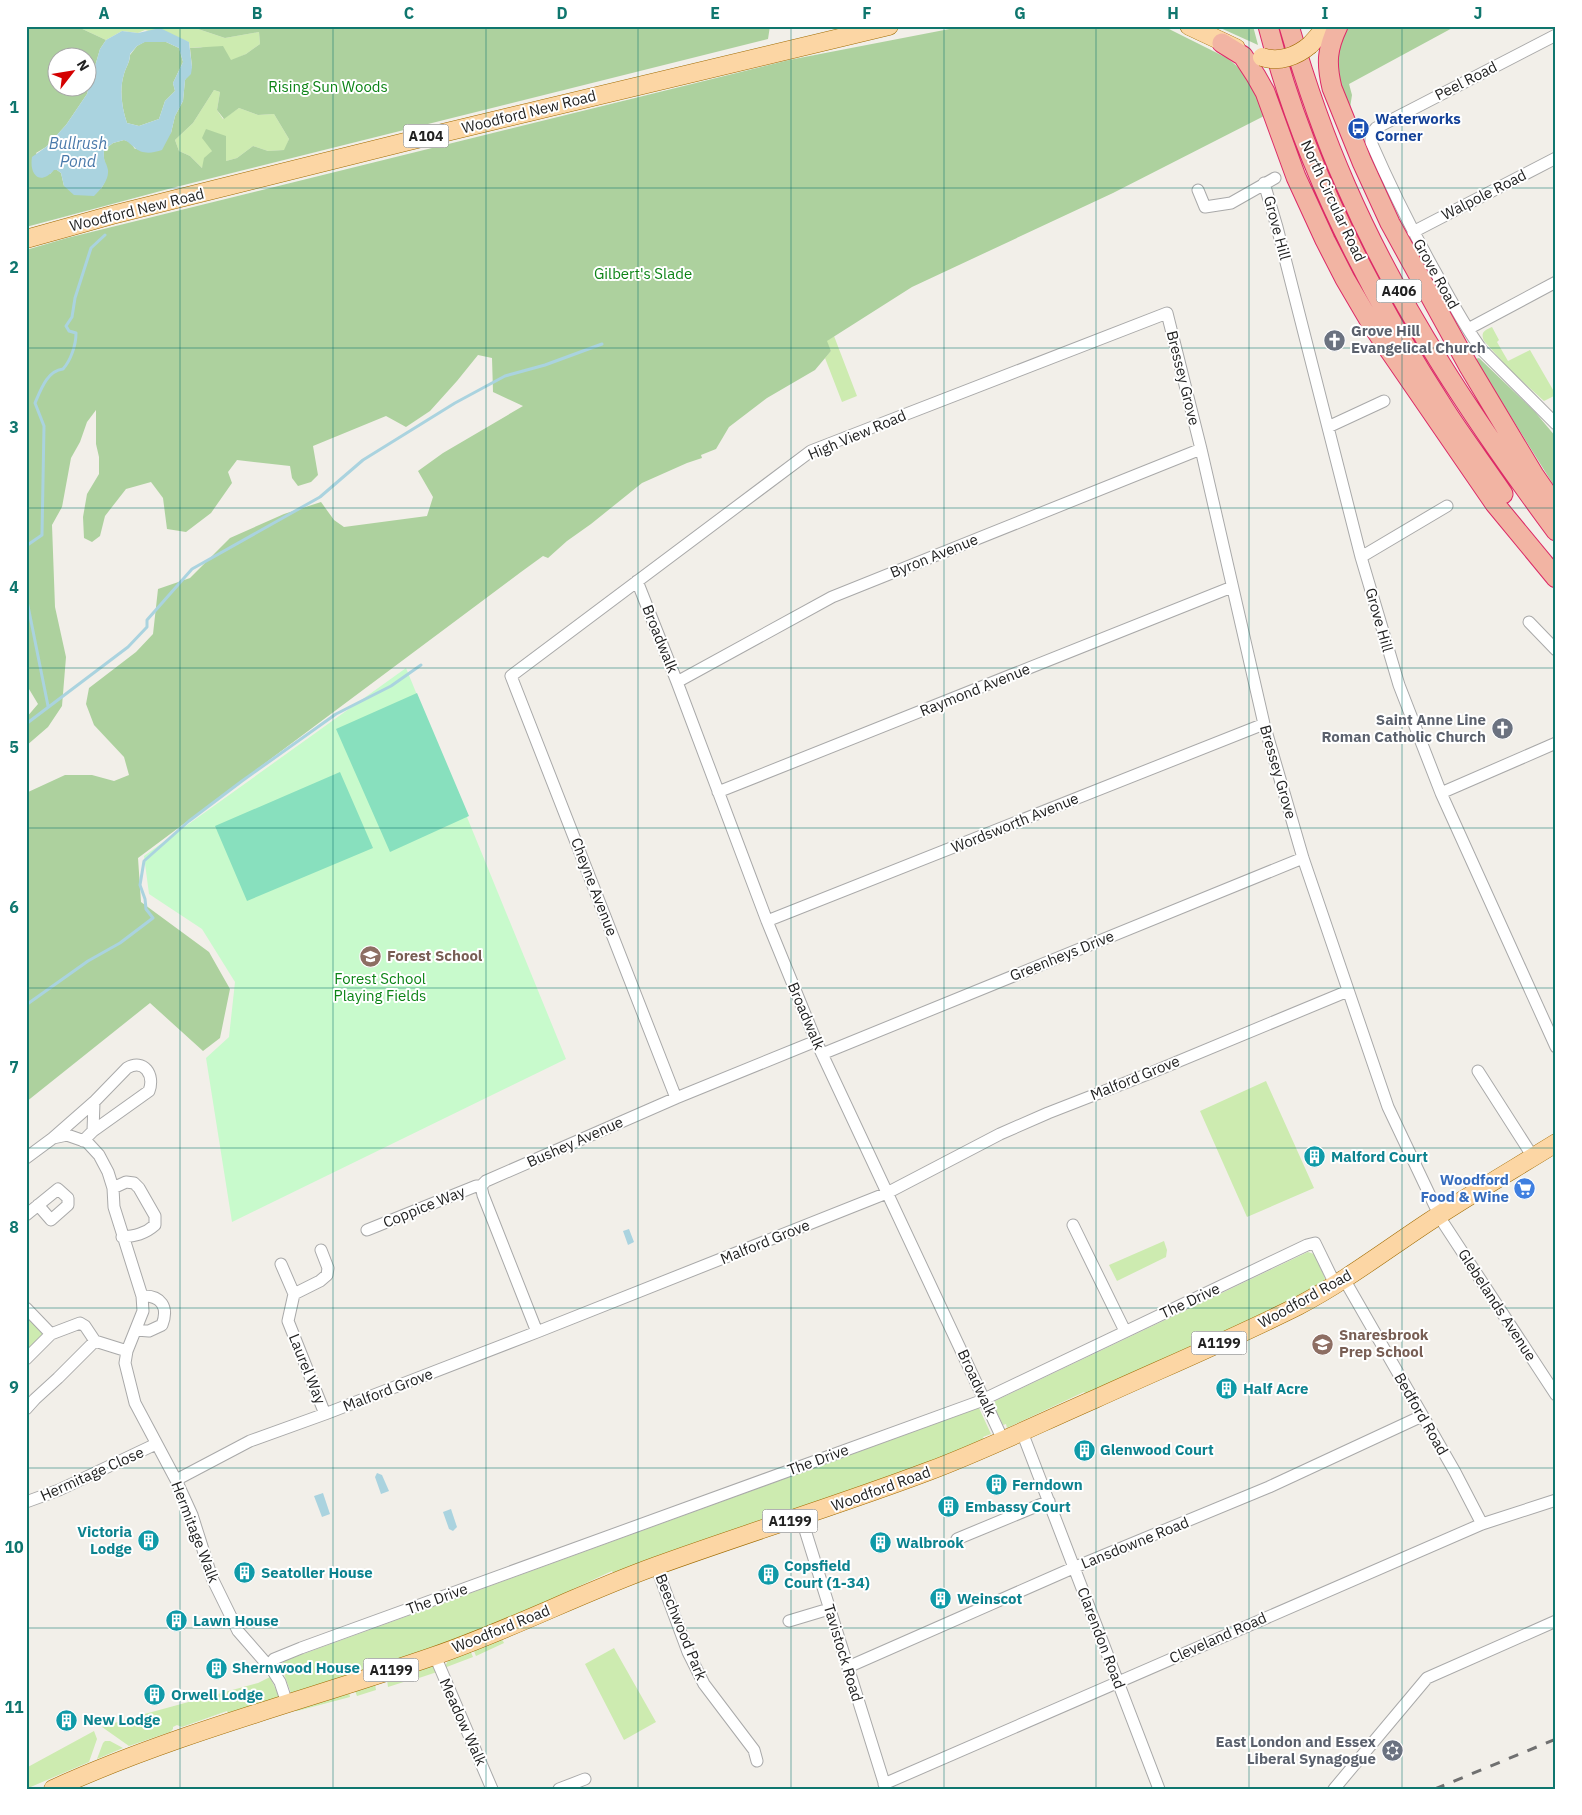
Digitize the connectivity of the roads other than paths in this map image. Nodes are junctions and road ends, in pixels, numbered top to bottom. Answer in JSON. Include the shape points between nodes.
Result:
{"nodes":[{"id":1,"x":888,"y":26,"type":"edge"},
{"id":2,"x":1189,"y":26,"type":"edge"},
{"id":3,"x":1268,"y":26,"type":"edge"},
{"id":4,"x":1289,"y":26,"type":"edge"},
{"id":5,"x":1327,"y":26,"type":"edge"},
{"id":6,"x":1338,"y":26,"type":"edge"},
{"id":7,"x":1556,"y":34,"type":"edge"},
{"id":8,"x":1222,"y":43,"type":"junction"},
{"id":9,"x":1376,"y":128,"type":"joint"},
{"id":10,"x":1556,"y":158,"type":"edge"},
{"id":11,"x":1198,"y":190,"type":"dead end"},
{"id":12,"x":1413,"y":232,"type":"junction"},
{"id":13,"x":26,"y":239,"type":"edge"},
{"id":14,"x":1556,"y":282,"type":"edge"},
{"id":15,"x":1167,"y":313,"type":"joint"},
{"id":16,"x":1468,"y":329,"type":"junction"},
{"id":17,"x":1384,"y":401,"type":"dead end"},
{"id":18,"x":1556,"y":406,"type":"edge"},
{"id":19,"x":1552,"y":419,"type":"edge"},
{"id":20,"x":1328,"y":427,"type":"junction"},
{"id":21,"x":1201,"y":449,"type":"junction"},
{"id":22,"x":1447,"y":506,"type":"dead end"},
{"id":23,"x":1556,"y":507,"type":"edge"},
{"id":24,"x":1556,"y":531,"type":"edge"},
{"id":25,"x":1361,"y":557,"type":"junction"},
{"id":26,"x":1556,"y":564,"type":"edge"},
{"id":27,"x":1556,"y":578,"type":"edge"},
{"id":28,"x":637,"y":581,"type":"junction"},
{"id":29,"x":1232,"y":587,"type":"junction"},
{"id":30,"x":1529,"y":622,"type":"dead end"},
{"id":31,"x":1556,"y":650,"type":"edge"},
{"id":32,"x":511,"y":676,"type":"joint"},
{"id":33,"x":677,"y":682,"type":"junction"},
{"id":34,"x":1264,"y":724,"type":"junction"},
{"id":35,"x":1556,"y":743,"type":"edge"},
{"id":36,"x":718,"y":792,"type":"junction"},
{"id":37,"x":1441,"y":793,"type":"junction"},
{"id":38,"x":1303,"y":858,"type":"junction"},
{"id":39,"x":766,"y":921,"type":"junction"},
{"id":40,"x":1348,"y":991,"type":"junction"},
{"id":41,"x":816,"y":1041,"type":"junction"},
{"id":42,"x":1556,"y":1047,"type":"edge"},
{"id":43,"x":822,"y":1054,"type":"junction"},
{"id":44,"x":1478,"y":1071,"type":"dead end"},
{"id":45,"x":676,"y":1098,"type":"junction"},
{"id":46,"x":94,"y":1102,"type":"junction"},
{"id":47,"x":93,"y":1131,"type":"junction"},
{"id":48,"x":53,"y":1138,"type":"junction"},
{"id":49,"x":83,"y":1141,"type":"junction"},
{"id":50,"x":1556,"y":1143,"type":"edge"},
{"id":51,"x":1533,"y":1157,"type":"junction"},
{"id":52,"x":26,"y":1158,"type":"edge"},
{"id":53,"x":481,"y":1186,"type":"junction"},
{"id":54,"x":112,"y":1188,"type":"junction"},
{"id":55,"x":887,"y":1193,"type":"junction"},
{"id":56,"x":38,"y":1206,"type":"dead end"},
{"id":57,"x":1439,"y":1215,"type":"junction"},
{"id":58,"x":26,"y":1216,"type":"edge"},
{"id":59,"x":1073,"y":1225,"type":"dead end"},
{"id":60,"x":367,"y":1230,"type":"dead end"},
{"id":61,"x":122,"y":1236,"type":"junction"},
{"id":62,"x":321,"y":1250,"type":"dead end"},
{"id":63,"x":281,"y":1264,"type":"dead end"},
{"id":64,"x":1340,"y":1282,"type":"junction"},
{"id":65,"x":294,"y":1294,"type":"junction"},
{"id":66,"x":142,"y":1296,"type":"junction"},
{"id":67,"x":26,"y":1308,"type":"edge"},
{"id":68,"x":136,"y":1330,"type":"junction"},
{"id":69,"x":1125,"y":1331,"type":"junction"},
{"id":70,"x":537,"y":1332,"type":"junction"},
{"id":71,"x":51,"y":1334,"type":"junction"},
{"id":72,"x":95,"y":1342,"type":"junction"},
{"id":73,"x":127,"y":1351,"type":"junction"},
{"id":74,"x":26,"y":1359,"type":"edge"},
{"id":75,"x":1556,"y":1396,"type":"edge"},
{"id":76,"x":984,"y":1399,"type":"junction"},
{"id":77,"x":26,"y":1409,"type":"edge"},
{"id":78,"x":325,"y":1414,"type":"junction"},
{"id":79,"x":1422,"y":1416,"type":"junction"},
{"id":80,"x":1022,"y":1432,"type":"junction"},
{"id":81,"x":1003,"y":1440,"type":"junction"},
{"id":82,"x":156,"y":1444,"type":"junction"},
{"id":83,"x":176,"y":1480,"type":"junction"},
{"id":84,"x":1556,"y":1500,"type":"edge"},
{"id":85,"x":1049,"y":1501,"type":"junction"},
{"id":86,"x":26,"y":1502,"type":"edge"},
{"id":87,"x":801,"y":1517,"type":"junction"},
{"id":88,"x":1482,"y":1524,"type":"junction"},
{"id":89,"x":957,"y":1539,"type":"dead end"},
{"id":90,"x":656,"y":1566,"type":"junction"},
{"id":91,"x":1073,"y":1568,"type":"junction"},
{"id":92,"x":829,"y":1609,"type":"junction"},
{"id":93,"x":789,"y":1621,"type":"dead end"},
{"id":94,"x":1556,"y":1621,"type":"edge"},
{"id":95,"x":435,"y":1656,"type":"junction"},
{"id":96,"x":268,"y":1667,"type":"junction"},
{"id":97,"x":848,"y":1667,"type":"junction"},
{"id":98,"x":1118,"y":1682,"type":"junction"},
{"id":99,"x":287,"y":1703,"type":"junction"},
{"id":100,"x":757,"y":1761,"type":"dead end"},
{"id":101,"x":585,"y":1779,"type":"dead end"},
{"id":102,"x":885,"y":1786,"type":"edge"},
{"id":103,"x":53,"y":1789,"type":"edge"},
{"id":104,"x":492,"y":1789,"type":"edge"},
{"id":105,"x":559,"y":1789,"type":"edge"},
{"id":106,"x":1159,"y":1789,"type":"edge"},
{"id":107,"x":1334,"y":1789,"type":"edge"}],
"edges":[{"from":1,"to":13,"type":"main road","name":"Woodford New Road","number":"A104","via":[[405,142]]},
{"from":2,"to":8,"type":"main road"},
{"from":3,"to":26,"type":"highway","name":"North Circular Road","number":"A406","via":[[1304,139],[1331,203],[1379,297],[1446,411]]},
{"from":4,"to":24,"type":"highway","name":"North Circular Road","number":"A406","via":[[1324,132],[1369,236],[1456,388]]},
{"from":5,"to":8,"type":"main road","bridge":true,"via":[[1310,46],[1286,58],[1262,57]]},
{"from":6,"to":23,"type":"highway","number":"A406","via":[[1330,44],[1329,75],[1362,162],[1390,223],[1464,356]]},
{"from":7,"to":9,"type":"street","name":"Peel Road"},
{"from":8,"to":27,"type":"highway","number":"A406","via":[[1243,56],[1265,92],[1296,177],[1345,279],[1372,325],[1494,504]]},
{"from":9,"to":12,"type":"street","name":"Grove Road","via":[[1371,134],[1371,142]]},
{"from":10,"to":12,"type":"street","name":"Walpole Road"},
{"from":11,"to":20,"type":"street","name":"Grove Hill","via":[[1205,207],[1230,203],[1269,181],[1277,227]]},
{"from":12,"to":16,"type":"street","name":"Grove Road"},
{"from":14,"to":16,"type":"street"},
{"from":15,"to":21,"type":"street","name":"Bressey Grove"},
{"from":15,"to":28,"type":"street","name":"High View Road","via":[[812,451]]},
{"from":16,"to":19,"type":"street","name":"Grove Road","via":[[1482,350]]},
{"from":17,"to":20,"type":"street"},
{"from":18,"to":19,"type":"street"},
{"from":20,"to":25,"type":"street","name":"Grove Hill"},
{"from":21,"to":29,"type":"street","name":"Bressey Grove"},
{"from":21,"to":33,"type":"street","name":"Byron Avenue","via":[[832,597]]},
{"from":22,"to":25,"type":"street"},
{"from":25,"to":37,"type":"street","name":"Grove Hill","via":[[1399,685]]},
{"from":28,"to":32,"type":"street","name":"High View Road"},
{"from":28,"to":33,"type":"street","name":"Broadwalk"},
{"from":29,"to":34,"type":"street","name":"Bressey Grove"},
{"from":29,"to":36,"type":"street","name":"Raymond Avenue"},
{"from":30,"to":31,"type":"street"},
{"from":32,"to":45,"type":"street","name":"Cheyne Avenue"},
{"from":33,"to":36,"type":"street","name":"Broadwalk"},
{"from":34,"to":38,"type":"street","name":"Bressey Grove"},
{"from":34,"to":39,"type":"street","name":"Wordsworth Avenue"},
{"from":35,"to":37,"type":"street"},
{"from":36,"to":39,"type":"street","name":"Broadwalk"},
{"from":37,"to":42,"type":"street","name":"Grove Hill"},
{"from":38,"to":40,"type":"street","name":"Bressey Grove"},
{"from":38,"to":43,"type":"street","name":"Greenheys Drive"},
{"from":39,"to":41,"type":"street","name":"Broadwalk"},
{"from":40,"to":55,"type":"street","name":"Malford Grove","via":[[1000,1134]]},
{"from":40,"to":57,"type":"street","name":"Bressey Grove","via":[[1388,1107]]},
{"from":41,"to":43,"type":"street","name":"Broadwalk"},
{"from":41,"to":45,"type":"street","name":"Bushey Avenue"},
{"from":43,"to":55,"type":"street","name":"Broadwalk"},
{"from":44,"to":51,"type":"street"},
{"from":45,"to":53,"type":"street","name":"Bushey Avenue","via":[[486,1180]]},
{"from":46,"to":47,"type":"street"},
{"from":46,"to":47,"type":"street","via":[[126,1068],[140,1066],[149,1071],[152,1082],[149,1091]]},
{"from":46,"to":48,"type":"street"},
{"from":47,"to":49,"type":"street"},
{"from":48,"to":49,"type":"street","name":"Hermitage Walk","via":[[67,1135]]},
{"from":48,"to":52,"type":"street"},
{"from":49,"to":54,"type":"street","name":"Hermitage Walk","via":[[99,1155]]},
{"from":50,"to":51,"type":"main road","name":"Woodford Road","number":"A1199"},
{"from":51,"to":57,"type":"main road","name":"Woodford Road","number":"A1199"},
{"from":53,"to":60,"type":"street","name":"Coppice Way"},
{"from":53,"to":70,"type":"street"},
{"from":54,"to":61,"type":"street","name":"Hermitage Walk"},
{"from":54,"to":61,"type":"street","via":[[126,1182],[134,1183],[155,1216],[155,1225],[147,1232]]},
{"from":55,"to":70,"type":"street","name":"Malford Grove"},
{"from":55,"to":76,"type":"street","name":"Broadwalk"},
{"from":56,"to":58,"type":"street"},
{"from":57,"to":64,"type":"main road","name":"Woodford Road","number":"A1199"},
{"from":57,"to":75,"type":"street","name":"Glebelands Avenue"},
{"from":59,"to":69,"type":"street"},
{"from":61,"to":66,"type":"street","name":"Hermitage Walk"},
{"from":62,"to":65,"type":"street","via":[[328,1268],[327,1275]]},
{"from":63,"to":65,"type":"street"},
{"from":64,"to":69,"type":"street","name":"The Drive","via":[[1315,1244],[1311,1244]]},
{"from":64,"to":79,"type":"street","name":"Bedford Road"},
{"from":64,"to":80,"type":"main road","name":"Woodford Road","number":"A1199","via":[[1253,1327]]},
{"from":65,"to":78,"type":"street","name":"Laurel Way","via":[[288,1322]]},
{"from":66,"to":68,"type":"street","name":"Hermitage Walk","via":[[143,1311]]},
{"from":66,"to":68,"type":"street","via":[[159,1300],[165,1308],[165,1317],[162,1324],[149,1331]]},
{"from":67,"to":71,"type":"street"},
{"from":68,"to":73,"type":"street","name":"Hermitage Walk"},
{"from":69,"to":76,"type":"street","name":"The Drive"},
{"from":70,"to":78,"type":"street","name":"Malford Grove"},
{"from":71,"to":72,"type":"street","via":[[80,1323]]},
{"from":71,"to":74,"type":"street"},
{"from":72,"to":73,"type":"street"},
{"from":72,"to":77,"type":"street"},
{"from":73,"to":82,"type":"street","name":"Hermitage Walk","via":[[125,1363],[135,1403]]},
{"from":76,"to":81,"type":"street","name":"Broadwalk"},
{"from":76,"to":96,"type":"street","name":"The Drive","via":[[300,1648],[274,1659]]},
{"from":78,"to":83,"type":"street","name":"Malford Grove","via":[[250,1441]]},
{"from":79,"to":88,"type":"street","name":"Bedford Road"},
{"from":79,"to":91,"type":"street","name":"Lansdowne Road","via":[[1268,1488]]},
{"from":80,"to":81,"type":"main road","name":"Woodford Road","number":"A1199"},
{"from":80,"to":85,"type":"street","name":"Clarendon Road"},
{"from":81,"to":87,"type":"main road","name":"Woodford Road","number":"A1199","via":[[935,1469]]},
{"from":82,"to":83,"type":"street","name":"Hermitage Walk"},
{"from":82,"to":86,"type":"street","name":"Hermitage Close"},
{"from":83,"to":96,"type":"street","name":"Hermitage Walk","via":[[224,1604],[238,1631]]},
{"from":84,"to":88,"type":"street","name":"Cleveland Road"},
{"from":85,"to":89,"type":"street"},
{"from":85,"to":91,"type":"street","name":"Clarendon Road"},
{"from":87,"to":90,"type":"main road","name":"Woodford Road","number":"A1199"},
{"from":87,"to":92,"type":"street","name":"Tavistock Road"},
{"from":88,"to":98,"type":"street","name":"Cleveland Road"},
{"from":90,"to":95,"type":"main road","name":"Woodford Road","number":"A1199"},
{"from":90,"to":100,"type":"street","name":"Beechwood Park","via":[[688,1652],[704,1684],[754,1750]]},
{"from":91,"to":97,"type":"street","name":"Lansdowne Road"},
{"from":91,"to":98,"type":"street","name":"Clarendon Road"},
{"from":92,"to":93,"type":"street"},
{"from":92,"to":97,"type":"street","name":"Tavistock Road"},
{"from":94,"to":107,"type":"street","via":[[1427,1678]]},
{"from":95,"to":99,"type":"main road","name":"Woodford Road","number":"A1199"},
{"from":95,"to":104,"type":"street","name":"Meadow Walk"},
{"from":96,"to":99,"type":"street","name":"Hermitage Walk","via":[[280,1682]]},
{"from":97,"to":102,"type":"street","name":"Tavistock Road"},
{"from":98,"to":102,"type":"street","name":"Cleveland Road"},
{"from":98,"to":106,"type":"street","name":"Clarendon Road"},
{"from":99,"to":103,"type":"main road","name":"Woodford Road","number":"A1199","via":[[130,1756]]},
{"from":101,"to":105,"type":"street"}]}
